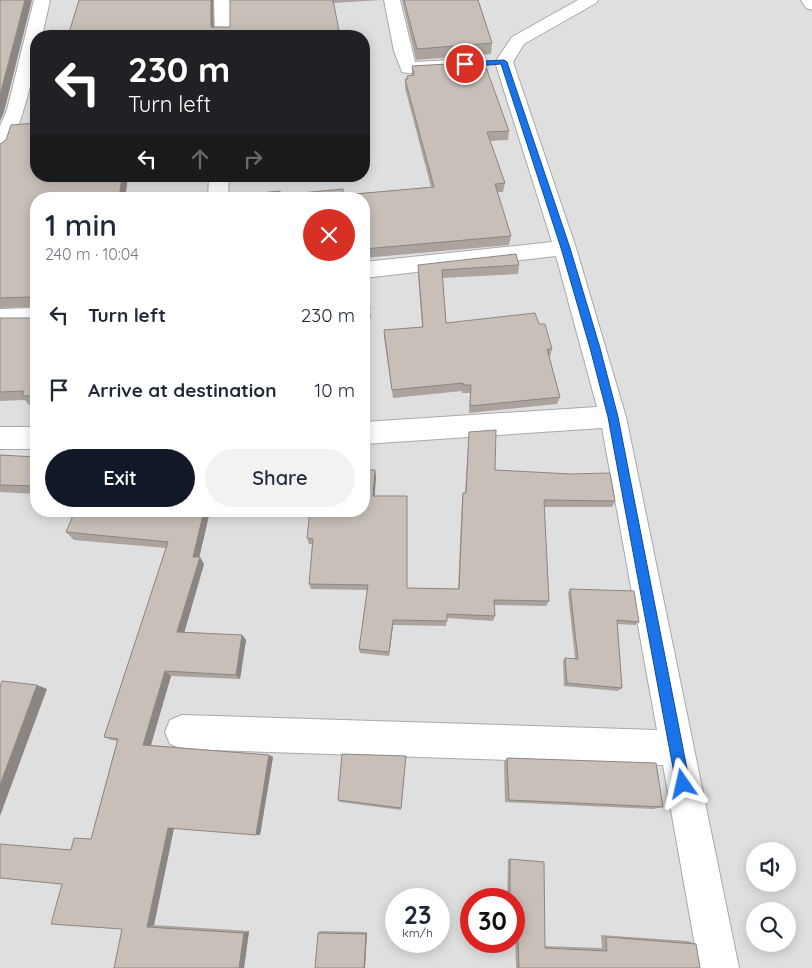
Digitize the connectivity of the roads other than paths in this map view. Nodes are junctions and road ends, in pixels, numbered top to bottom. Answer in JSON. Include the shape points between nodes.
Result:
{"nodes":[{"id":1,"x":42,"y":0,"type":"edge"},
{"id":2,"x":222,"y":0,"type":"edge"},
{"id":3,"x":392,"y":0,"type":"edge"},
{"id":4,"x":590,"y":0,"type":"edge"},
{"id":5,"x":809,"y":0,"type":"edge"},
{"id":6,"x":812,"y":5,"type":"edge"},
{"id":7,"x":35,"y":30,"type":"edge"},
{"id":8,"x":223,"y":30,"type":"edge"},
{"id":9,"x":30,"y":51,"type":"edge"},
{"id":10,"x":465,"y":64,"type":"edge"},
{"id":11,"x":0,"y":149,"type":"edge"},
{"id":12,"x":565,"y":248,"type":"junction"},
{"id":13,"x":370,"y":269,"type":"edge"},
{"id":14,"x":30,"y":317,"type":"edge"},
{"id":15,"x":0,"y":318,"type":"edge"},
{"id":16,"x":613,"y":417,"type":"junction"},
{"id":17,"x":370,"y":433,"type":"edge"},
{"id":18,"x":0,"y":438,"type":"edge"},
{"id":19,"x":30,"y":438,"type":"edge"},
{"id":20,"x":182,"y":732,"type":"dead end"},
{"id":21,"x":676,"y":748,"type":"junction"},
{"id":22,"x":719,"y":968,"type":"edge"}],
"edges":[{"from":1,"to":7,"type":"street"},
{"from":2,"to":8,"type":"street"},
{"from":3,"to":10,"type":"street","via":[[400,46],[408,68]]},
{"from":4,"to":12,"type":"street","via":[[518,41],[494,63]]},
{"from":5,"to":6,"type":"street"},
{"from":9,"to":11,"type":"street","via":[[16,110]]},
{"from":12,"to":13,"type":"street"},
{"from":12,"to":16,"type":"street"},
{"from":14,"to":15,"type":"street"},
{"from":16,"to":17,"type":"street"},
{"from":16,"to":21,"type":"street"},
{"from":18,"to":19,"type":"street"},
{"from":20,"to":21,"type":"street"},
{"from":21,"to":22,"type":"street"}]}
